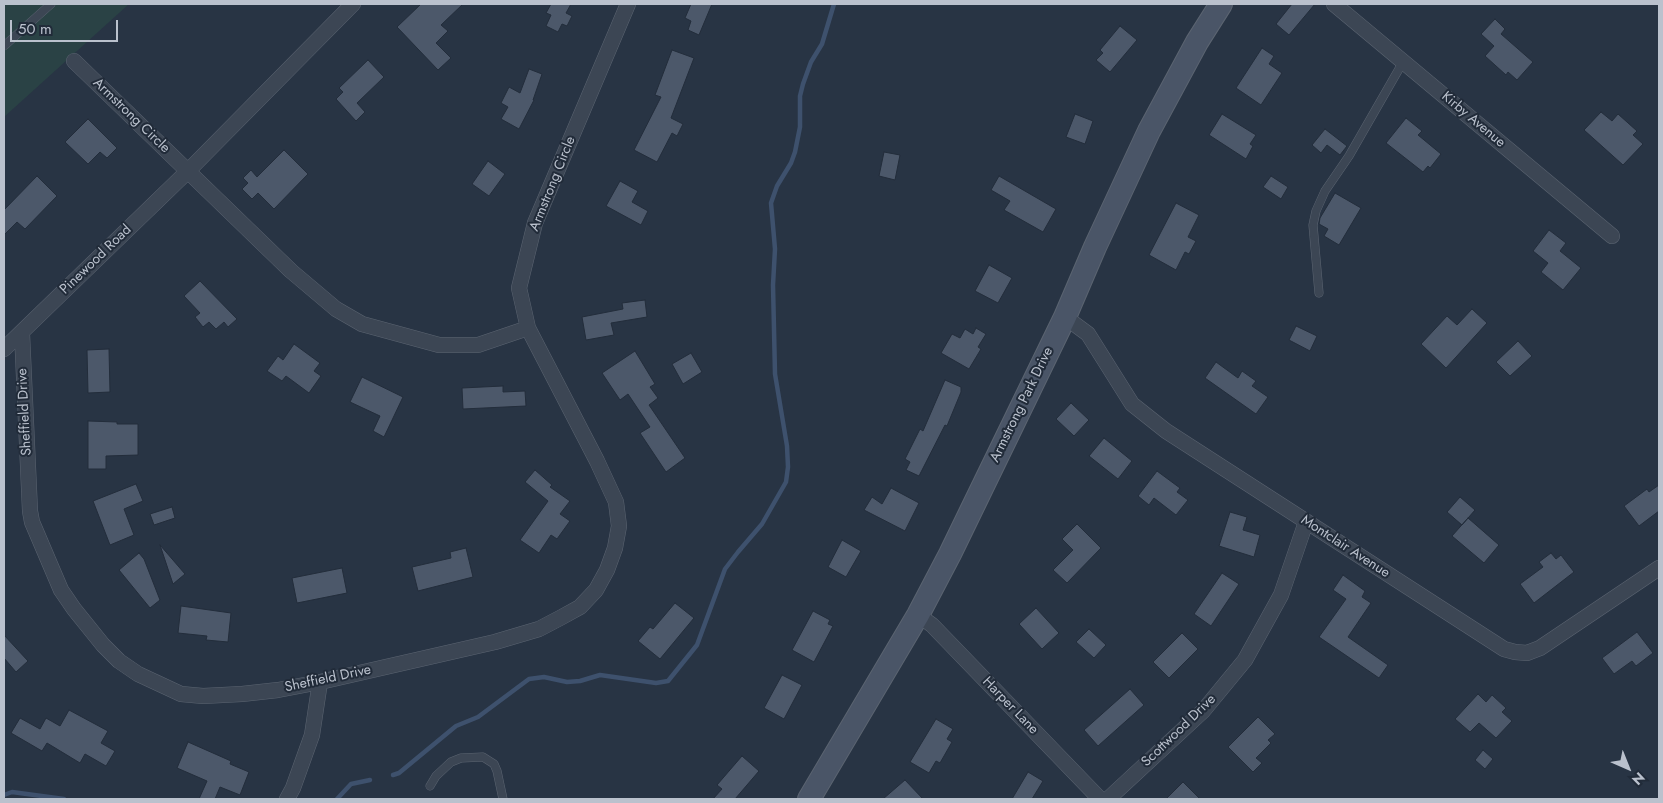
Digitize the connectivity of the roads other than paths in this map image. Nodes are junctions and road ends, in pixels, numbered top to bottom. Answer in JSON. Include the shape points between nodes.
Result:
{"nodes":[{"id":1,"x":51,"y":4,"type":"edge"},
{"id":2,"x":353,"y":4,"type":"edge"},
{"id":3,"x":628,"y":4,"type":"edge"},
{"id":4,"x":1221,"y":4,"type":"edge"},
{"id":5,"x":1334,"y":4,"type":"edge"},
{"id":6,"x":4,"y":46,"type":"edge"},
{"id":7,"x":74,"y":61,"type":"dead end"},
{"id":8,"x":1403,"y":62,"type":"junction"},
{"id":9,"x":188,"y":171,"type":"junction"},
{"id":10,"x":1612,"y":236,"type":"dead end"},
{"id":11,"x":1320,"y":293,"type":"dead end"},
{"id":12,"x":1064,"y":317,"type":"junction"},
{"id":13,"x":528,"y":328,"type":"junction"},
{"id":14,"x":22,"y":333,"type":"junction"},
{"id":15,"x":4,"y":349,"type":"edge"},
{"id":16,"x":1306,"y":522,"type":"junction"},
{"id":17,"x":1659,"y":568,"type":"edge"},
{"id":18,"x":918,"y":616,"type":"junction"},
{"id":19,"x":320,"y":682,"type":"junction"},
{"id":20,"x":430,"y":786,"type":"dead end"},
{"id":21,"x":287,"y":799,"type":"edge"},
{"id":22,"x":503,"y":799,"type":"edge"},
{"id":23,"x":809,"y":799,"type":"edge"},
{"id":24,"x":1100,"y":799,"type":"edge"},
{"id":25,"x":1108,"y":799,"type":"edge"}],
"edges":[{"from":1,"to":6,"type":"lane"},
{"from":2,"to":9,"type":"street"},
{"from":3,"to":13,"type":"street","name":"Armstrong Circle","via":[[535,223],[519,288]]},
{"from":4,"to":12,"type":"main road","name":"Armstrong Park Drive","via":[[1149,131]]},
{"from":5,"to":8,"type":"street","name":"Kirby Avenue"},
{"from":7,"to":9,"type":"street","name":"Armstrong Circle"},
{"from":8,"to":10,"type":"street","name":"Kirby Avenue"},
{"from":8,"to":11,"type":"lane","via":[[1316,211],[1313,225]]},
{"from":9,"to":13,"type":"street","name":"Armstrong Circle","via":[[291,271],[336,309],[362,324],[439,345],[478,345]]},
{"from":9,"to":14,"type":"street","name":"Pinewood Road"},
{"from":12,"to":16,"type":"street","name":"Montclair Avenue","via":[[1088,334],[1132,404],[1166,431]]},
{"from":12,"to":18,"type":"main road","name":"Armstrong Park Drive"},
{"from":13,"to":19,"type":"street","name":"Sheffield Drive","via":[[616,502],[618,526],[615,548],[596,590],[580,607],[517,636]]},
{"from":14,"to":15,"type":"street","name":"Pinewood Road"},
{"from":14,"to":19,"type":"street","name":"Sheffield Drive","via":[[32,522],[61,590],[88,627],[120,661],[138,674],[181,694],[242,694]]},
{"from":16,"to":17,"type":"street","name":"Montclair Avenue","via":[[1504,649],[1515,652],[1527,653],[1540,648]]},
{"from":16,"to":25,"type":"street","name":"Scottwood Drive","via":[[1281,595],[1245,660],[1203,711]]},
{"from":18,"to":23,"type":"main road","name":"Armstrong Park Drive"},
{"from":18,"to":24,"type":"street","name":"Harper Lane","via":[[932,626]]},
{"from":19,"to":21,"type":"street","via":[[312,735]]},
{"from":20,"to":22,"type":"lane","via":[[451,762],[483,757],[494,764]]}]}
